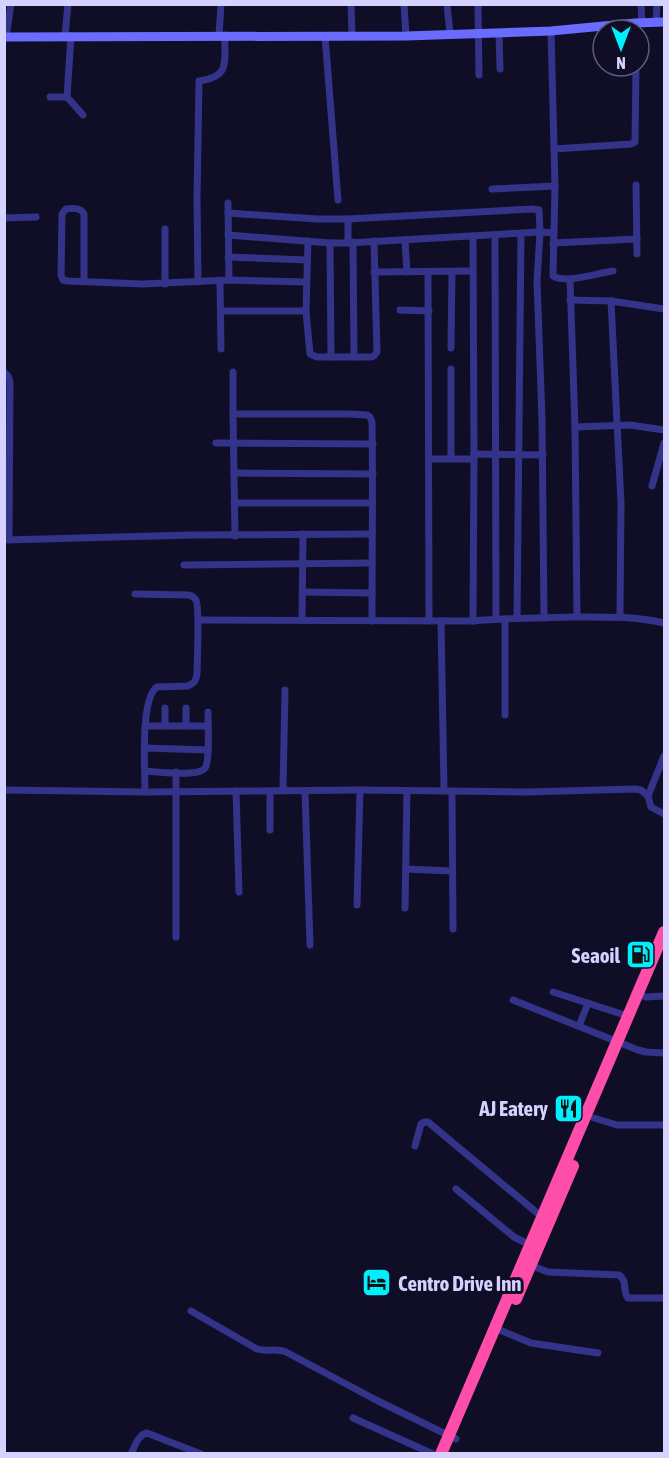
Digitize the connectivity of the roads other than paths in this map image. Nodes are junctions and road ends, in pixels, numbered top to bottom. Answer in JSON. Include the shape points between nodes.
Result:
{"nodes":[{"id":1,"x":11,"y":4,"type":"edge"},
{"id":2,"x":68,"y":4,"type":"edge"},
{"id":3,"x":221,"y":4,"type":"edge"},
{"id":4,"x":351,"y":4,"type":"edge"},
{"id":5,"x":404,"y":4,"type":"edge"},
{"id":6,"x":447,"y":4,"type":"edge"},
{"id":7,"x":478,"y":4,"type":"edge"},
{"id":8,"x":657,"y":4,"type":"edge"},
{"id":9,"x":660,"y":22,"type":"edge"},
{"id":10,"x":591,"y":28,"type":"edge"},
{"id":11,"x":551,"y":31,"type":"junction"},
{"id":12,"x":480,"y":33,"type":"junction"},
{"id":13,"x":499,"y":33,"type":"junction"},
{"id":14,"x":450,"y":34,"type":"junction"},
{"id":15,"x":222,"y":35,"type":"junction"},
{"id":16,"x":68,"y":36,"type":"junction"},
{"id":17,"x":325,"y":36,"type":"junction"},
{"id":18,"x":352,"y":36,"type":"junction"},
{"id":19,"x":406,"y":36,"type":"junction"},
{"id":20,"x":5,"y":37,"type":"edge"},
{"id":21,"x":500,"y":69,"type":"dead end"},
{"id":22,"x":479,"y":75,"type":"dead end"},
{"id":23,"x":636,"y":78,"type":"edge"},
{"id":24,"x":50,"y":97,"type":"dead end"},
{"id":25,"x":67,"y":97,"type":"junction"},
{"id":26,"x":83,"y":115,"type":"dead end"},
{"id":27,"x":555,"y":149,"type":"junction"},
{"id":28,"x":636,"y":185,"type":"dead end"},
{"id":29,"x":555,"y":186,"type":"junction"},
{"id":30,"x":492,"y":189,"type":"dead end"},
{"id":31,"x":338,"y":200,"type":"dead end"},
{"id":32,"x":228,"y":204,"type":"dead end"},
{"id":33,"x":228,"y":213,"type":"junction"},
{"id":34,"x":36,"y":217,"type":"dead end"},
{"id":35,"x":4,"y":218,"type":"edge"},
{"id":36,"x":348,"y":219,"type":"junction"},
{"id":37,"x":165,"y":229,"type":"dead end"},
{"id":38,"x":540,"y":232,"type":"junction"},
{"id":39,"x":554,"y":233,"type":"junction"},
{"id":40,"x":521,"y":234,"type":"junction"},
{"id":41,"x":228,"y":235,"type":"junction"},
{"id":42,"x":495,"y":235,"type":"junction"},
{"id":43,"x":473,"y":236,"type":"junction"},
{"id":44,"x":637,"y":239,"type":"junction"},
{"id":45,"x":405,"y":240,"type":"junction"},
{"id":46,"x":308,"y":241,"type":"junction"},
{"id":47,"x":374,"y":241,"type":"junction"},
{"id":48,"x":330,"y":243,"type":"junction"},
{"id":49,"x":351,"y":243,"type":"junction"},
{"id":50,"x":553,"y":243,"type":"junction"},
{"id":51,"x":637,"y":254,"type":"dead end"},
{"id":52,"x":228,"y":257,"type":"junction"},
{"id":53,"x":307,"y":260,"type":"junction"},
{"id":54,"x":613,"y":271,"type":"dead end"},
{"id":55,"x":374,"y":272,"type":"junction"},
{"id":56,"x":407,"y":272,"type":"junction"},
{"id":57,"x":428,"y":272,"type":"junction"},
{"id":58,"x":452,"y":272,"type":"junction"},
{"id":59,"x":472,"y":272,"type":"junction"},
{"id":60,"x":570,"y":279,"type":"junction"},
{"id":61,"x":229,"y":280,"type":"junction"},
{"id":62,"x":220,"y":281,"type":"junction"},
{"id":63,"x":84,"y":282,"type":"junction"},
{"id":64,"x":198,"y":282,"type":"junction"},
{"id":65,"x":306,"y":282,"type":"junction"},
{"id":66,"x":165,"y":284,"type":"junction"},
{"id":67,"x":570,"y":300,"type":"junction"},
{"id":68,"x":611,"y":302,"type":"junction"},
{"id":69,"x":664,"y":309,"type":"edge"},
{"id":70,"x":400,"y":310,"type":"dead end"},
{"id":71,"x":220,"y":311,"type":"junction"},
{"id":72,"x":306,"y":311,"type":"junction"},
{"id":73,"x":429,"y":311,"type":"junction"},
{"id":74,"x":451,"y":348,"type":"dead end"},
{"id":75,"x":222,"y":349,"type":"dead end"},
{"id":76,"x":331,"y":357,"type":"junction"},
{"id":77,"x":354,"y":357,"type":"junction"},
{"id":78,"x":451,"y":369,"type":"dead end"},
{"id":79,"x":4,"y":372,"type":"edge"},
{"id":80,"x":233,"y":372,"type":"dead end"},
{"id":81,"x":233,"y":414,"type":"junction"},
{"id":82,"x":617,"y":425,"type":"junction"},
{"id":83,"x":575,"y":427,"type":"junction"},
{"id":84,"x":664,"y":430,"type":"edge"},
{"id":85,"x":216,"y":443,"type":"dead end"},
{"id":86,"x":664,"y":443,"type":"edge"},
{"id":87,"x":233,"y":444,"type":"junction"},
{"id":88,"x":372,"y":444,"type":"junction"},
{"id":89,"x":496,"y":454,"type":"junction"},
{"id":90,"x":520,"y":455,"type":"junction"},
{"id":91,"x":543,"y":455,"type":"junction"},
{"id":92,"x":474,"y":457,"type":"junction"},
{"id":93,"x":429,"y":459,"type":"junction"},
{"id":94,"x":451,"y":459,"type":"junction"},
{"id":95,"x":234,"y":473,"type":"junction"},
{"id":96,"x":373,"y":474,"type":"junction"},
{"id":97,"x":652,"y":486,"type":"dead end"},
{"id":98,"x":234,"y":503,"type":"junction"},
{"id":99,"x":372,"y":503,"type":"junction"},
{"id":100,"x":303,"y":534,"type":"junction"},
{"id":101,"x":372,"y":534,"type":"junction"},
{"id":102,"x":235,"y":536,"type":"junction"},
{"id":103,"x":7,"y":540,"type":"edge"},
{"id":104,"x":303,"y":563,"type":"junction"},
{"id":105,"x":372,"y":563,"type":"junction"},
{"id":106,"x":184,"y":566,"type":"dead end"},
{"id":107,"x":302,"y":592,"type":"junction"},
{"id":108,"x":372,"y":593,"type":"junction"},
{"id":109,"x":135,"y":594,"type":"dead end"},
{"id":110,"x":577,"y":617,"type":"junction"},
{"id":111,"x":620,"y":617,"type":"junction"},
{"id":112,"x":517,"y":618,"type":"junction"},
{"id":113,"x":544,"y":618,"type":"junction"},
{"id":114,"x":496,"y":619,"type":"junction"},
{"id":115,"x":505,"y":619,"type":"junction"},
{"id":116,"x":198,"y":620,"type":"junction"},
{"id":117,"x":302,"y":620,"type":"junction"},
{"id":118,"x":372,"y":621,"type":"junction"},
{"id":119,"x":429,"y":621,"type":"junction"},
{"id":120,"x":441,"y":621,"type":"junction"},
{"id":121,"x":473,"y":621,"type":"junction"},
{"id":122,"x":664,"y":623,"type":"edge"},
{"id":123,"x":285,"y":690,"type":"dead end"},
{"id":124,"x":165,"y":708,"type":"dead end"},
{"id":125,"x":186,"y":708,"type":"dead end"},
{"id":126,"x":208,"y":712,"type":"dead end"},
{"id":127,"x":505,"y":715,"type":"dead end"},
{"id":128,"x":146,"y":726,"type":"junction"},
{"id":129,"x":165,"y":726,"type":"junction"},
{"id":130,"x":186,"y":726,"type":"junction"},
{"id":131,"x":207,"y":726,"type":"junction"},
{"id":132,"x":145,"y":748,"type":"junction"},
{"id":133,"x":208,"y":750,"type":"junction"},
{"id":134,"x":664,"y":756,"type":"edge"},
{"id":135,"x":145,"y":771,"type":"junction"},
{"id":136,"x":176,"y":772,"type":"junction"},
{"id":137,"x":4,"y":790,"type":"edge"},
{"id":138,"x":360,"y":790,"type":"junction"},
{"id":139,"x":407,"y":790,"type":"junction"},
{"id":140,"x":177,"y":791,"type":"junction"},
{"id":141,"x":236,"y":791,"type":"junction"},
{"id":142,"x":270,"y":791,"type":"junction"},
{"id":143,"x":283,"y":791,"type":"junction"},
{"id":144,"x":305,"y":791,"type":"junction"},
{"id":145,"x":444,"y":791,"type":"junction"},
{"id":146,"x":452,"y":791,"type":"junction"},
{"id":147,"x":145,"y":792,"type":"junction"},
{"id":148,"x":648,"y":796,"type":"junction"},
{"id":149,"x":664,"y":814,"type":"edge"},
{"id":150,"x":270,"y":830,"type":"dead end"},
{"id":151,"x":406,"y":869,"type":"junction"},
{"id":152,"x":451,"y":871,"type":"junction"},
{"id":153,"x":238,"y":892,"type":"dead end"},
{"id":154,"x":357,"y":905,"type":"dead end"},
{"id":155,"x":405,"y":908,"type":"dead end"},
{"id":156,"x":453,"y":929,"type":"dead end"},
{"id":157,"x":664,"y":932,"type":"edge"},
{"id":158,"x":176,"y":937,"type":"dead end"},
{"id":159,"x":310,"y":945,"type":"dead end"},
{"id":160,"x":664,"y":953,"type":"edge"},
{"id":161,"x":553,"y":992,"type":"dead end"},
{"id":162,"x":642,"y":995,"type":"junction"},
{"id":163,"x":664,"y":996,"type":"edge"},
{"id":164,"x":513,"y":1000,"type":"dead end"},
{"id":165,"x":588,"y":1003,"type":"junction"},
{"id":166,"x":628,"y":1016,"type":"junction"},
{"id":167,"x":579,"y":1026,"type":"junction"},
{"id":168,"x":621,"y":1043,"type":"junction"},
{"id":169,"x":664,"y":1053,"type":"edge"},
{"id":170,"x":594,"y":1118,"type":"junction"},
{"id":171,"x":664,"y":1125,"type":"edge"},
{"id":172,"x":581,"y":1138,"type":"junction"},
{"id":173,"x":415,"y":1146,"type":"dead end"},
{"id":174,"x":456,"y":1189,"type":"dead end"},
{"id":175,"x":542,"y":1217,"type":"junction"},
{"id":176,"x":530,"y":1245,"type":"junction"},
{"id":177,"x":527,"y":1263,"type":"junction"},
{"id":178,"x":664,"y":1298,"type":"edge"},
{"id":179,"x":191,"y":1311,"type":"dead end"},
{"id":180,"x":498,"y":1330,"type":"junction"},
{"id":181,"x":598,"y":1353,"type":"dead end"},
{"id":182,"x":352,"y":1418,"type":"dead end"},
{"id":183,"x":452,"y":1437,"type":"junction"},
{"id":184,"x":131,"y":1454,"type":"edge"},
{"id":185,"x":201,"y":1454,"type":"edge"},
{"id":186,"x":433,"y":1454,"type":"edge"},
{"id":187,"x":441,"y":1454,"type":"edge"},
{"id":188,"x":449,"y":1454,"type":"edge"}],
"edges":[{"from":1,"to":20,"type":"street"},
{"from":2,"to":16,"type":"street"},
{"from":3,"to":15,"type":"street"},
{"from":4,"to":18,"type":"street"},
{"from":5,"to":19,"type":"street"},
{"from":6,"to":14,"type":"street"},
{"from":7,"to":12,"type":"street"},
{"from":8,"to":9,"type":"street"},
{"from":10,"to":11,"type":"street"},
{"from":11,"to":13,"type":"street"},
{"from":11,"to":27,"type":"street"},
{"from":12,"to":13,"type":"street"},
{"from":12,"to":14,"type":"street"},
{"from":12,"to":22,"type":"street"},
{"from":13,"to":21,"type":"street"},
{"from":14,"to":19,"type":"street"},
{"from":15,"to":16,"type":"street"},
{"from":15,"to":17,"type":"street"},
{"from":15,"to":64,"type":"street","via":[[222,71],[217,77],[199,81]]},
{"from":16,"to":20,"type":"street"},
{"from":16,"to":25,"type":"street"},
{"from":17,"to":18,"type":"street"},
{"from":17,"to":31,"type":"street"},
{"from":18,"to":19,"type":"street"},
{"from":23,"to":27,"type":"street","via":[[635,142]]},
{"from":24,"to":25,"type":"street"},
{"from":25,"to":26,"type":"street"},
{"from":27,"to":29,"type":"street"},
{"from":28,"to":44,"type":"street"},
{"from":29,"to":30,"type":"street"},
{"from":29,"to":39,"type":"street"},
{"from":32,"to":33,"type":"street"},
{"from":33,"to":36,"type":"street"},
{"from":33,"to":41,"type":"street"},
{"from":34,"to":35,"type":"street"},
{"from":36,"to":38,"type":"street","via":[[532,209],[539,210]]},
{"from":36,"to":49,"type":"street"},
{"from":37,"to":66,"type":"street"},
{"from":38,"to":39,"type":"street"},
{"from":38,"to":40,"type":"street"},
{"from":38,"to":91,"type":"street","via":[[537,281]]},
{"from":39,"to":50,"type":"street"},
{"from":40,"to":42,"type":"street"},
{"from":40,"to":90,"type":"street"},
{"from":41,"to":46,"type":"street"},
{"from":41,"to":52,"type":"street"},
{"from":42,"to":43,"type":"street"},
{"from":42,"to":89,"type":"street"},
{"from":43,"to":45,"type":"street"},
{"from":43,"to":59,"type":"street"},
{"from":44,"to":50,"type":"street"},
{"from":44,"to":51,"type":"street"},
{"from":45,"to":47,"type":"street"},
{"from":45,"to":56,"type":"street"},
{"from":46,"to":48,"type":"street"},
{"from":46,"to":53,"type":"street"},
{"from":47,"to":49,"type":"street"},
{"from":47,"to":55,"type":"street"},
{"from":48,"to":49,"type":"street"},
{"from":48,"to":76,"type":"street"},
{"from":49,"to":77,"type":"street"},
{"from":50,"to":60,"type":"street","via":[[553,276]]},
{"from":52,"to":53,"type":"street"},
{"from":52,"to":61,"type":"street"},
{"from":53,"to":65,"type":"street"},
{"from":54,"to":60,"type":"street"},
{"from":55,"to":56,"type":"street"},
{"from":55,"to":77,"type":"street","via":[[377,352],[371,357]]},
{"from":56,"to":57,"type":"street"},
{"from":57,"to":58,"type":"street"},
{"from":57,"to":73,"type":"street"},
{"from":58,"to":59,"type":"street"},
{"from":58,"to":74,"type":"street"},
{"from":59,"to":92,"type":"street"},
{"from":60,"to":67,"type":"street"},
{"from":61,"to":62,"type":"street"},
{"from":61,"to":65,"type":"street"},
{"from":62,"to":64,"type":"street"},
{"from":62,"to":71,"type":"street"},
{"from":63,"to":63,"type":"street","via":[[62,278],[62,214],[66,209],[81,210],[84,214]]},
{"from":63,"to":66,"type":"street"},
{"from":64,"to":66,"type":"street"},
{"from":65,"to":72,"type":"street"},
{"from":67,"to":68,"type":"street"},
{"from":67,"to":83,"type":"street"},
{"from":68,"to":69,"type":"street"},
{"from":68,"to":82,"type":"street"},
{"from":70,"to":73,"type":"street"},
{"from":71,"to":72,"type":"street"},
{"from":71,"to":75,"type":"street"},
{"from":72,"to":76,"type":"street","via":[[310,354]]},
{"from":73,"to":93,"type":"street"},
{"from":76,"to":77,"type":"street"},
{"from":78,"to":94,"type":"street"},
{"from":79,"to":103,"type":"street","via":[[10,382]]},
{"from":80,"to":81,"type":"street"},
{"from":81,"to":87,"type":"street"},
{"from":81,"to":88,"type":"street","via":[[367,415],[372,419]]},
{"from":82,"to":83,"type":"street"},
{"from":82,"to":84,"type":"street"},
{"from":82,"to":111,"type":"street"},
{"from":83,"to":110,"type":"street"},
{"from":85,"to":87,"type":"street"},
{"from":86,"to":97,"type":"street"},
{"from":87,"to":88,"type":"street"},
{"from":87,"to":95,"type":"street"},
{"from":88,"to":96,"type":"street"},
{"from":89,"to":90,"type":"street"},
{"from":89,"to":92,"type":"street"},
{"from":89,"to":114,"type":"street"},
{"from":90,"to":91,"type":"street"},
{"from":90,"to":112,"type":"street"},
{"from":91,"to":113,"type":"street"},
{"from":92,"to":94,"type":"street"},
{"from":92,"to":121,"type":"street"},
{"from":93,"to":94,"type":"street"},
{"from":93,"to":119,"type":"street"},
{"from":95,"to":96,"type":"street"},
{"from":95,"to":98,"type":"street"},
{"from":96,"to":99,"type":"street"},
{"from":98,"to":99,"type":"street"},
{"from":98,"to":102,"type":"street"},
{"from":99,"to":101,"type":"street"},
{"from":100,"to":101,"type":"street"},
{"from":100,"to":102,"type":"street"},
{"from":100,"to":104,"type":"street"},
{"from":101,"to":105,"type":"street"},
{"from":102,"to":103,"type":"street"},
{"from":104,"to":105,"type":"street"},
{"from":104,"to":106,"type":"street"},
{"from":104,"to":107,"type":"street"},
{"from":105,"to":108,"type":"street"},
{"from":107,"to":108,"type":"street"},
{"from":107,"to":117,"type":"street"},
{"from":108,"to":118,"type":"street"},
{"from":109,"to":116,"type":"street","via":[[192,596],[197,603]]},
{"from":110,"to":111,"type":"street"},
{"from":110,"to":113,"type":"street"},
{"from":111,"to":122,"type":"street"},
{"from":112,"to":113,"type":"street"},
{"from":112,"to":115,"type":"street"},
{"from":114,"to":115,"type":"street"},
{"from":114,"to":121,"type":"street"},
{"from":115,"to":127,"type":"street"},
{"from":116,"to":117,"type":"street"},
{"from":116,"to":128,"type":"street","via":[[196,680],[188,686],[153,689]]},
{"from":117,"to":118,"type":"street"},
{"from":118,"to":119,"type":"street"},
{"from":119,"to":120,"type":"street"},
{"from":120,"to":121,"type":"street"},
{"from":120,"to":145,"type":"street"},
{"from":123,"to":143,"type":"street"},
{"from":124,"to":129,"type":"street"},
{"from":125,"to":130,"type":"street"},
{"from":126,"to":131,"type":"street"},
{"from":128,"to":129,"type":"street"},
{"from":128,"to":132,"type":"street"},
{"from":129,"to":130,"type":"street"},
{"from":130,"to":131,"type":"street"},
{"from":131,"to":133,"type":"street"},
{"from":132,"to":133,"type":"street"},
{"from":132,"to":135,"type":"street"},
{"from":133,"to":136,"type":"street","via":[[204,770]]},
{"from":134,"to":148,"type":"street"},
{"from":135,"to":136,"type":"street"},
{"from":135,"to":147,"type":"street"},
{"from":136,"to":140,"type":"street"},
{"from":137,"to":147,"type":"street"},
{"from":138,"to":139,"type":"street"},
{"from":138,"to":144,"type":"street"},
{"from":138,"to":154,"type":"street"},
{"from":139,"to":145,"type":"street"},
{"from":139,"to":151,"type":"street"},
{"from":140,"to":141,"type":"street"},
{"from":140,"to":147,"type":"street"},
{"from":140,"to":158,"type":"street"},
{"from":141,"to":142,"type":"street"},
{"from":141,"to":153,"type":"street"},
{"from":142,"to":143,"type":"street"},
{"from":142,"to":150,"type":"street"},
{"from":143,"to":144,"type":"street"},
{"from":144,"to":159,"type":"street"},
{"from":145,"to":146,"type":"street"},
{"from":146,"to":148,"type":"street","via":[[636,789]]},
{"from":146,"to":152,"type":"street"},
{"from":148,"to":149,"type":"street","via":[[651,807]]},
{"from":151,"to":152,"type":"street"},
{"from":151,"to":155,"type":"street"},
{"from":152,"to":156,"type":"street"},
{"from":157,"to":162,"type":"highway"},
{"from":160,"to":162,"type":"highway"},
{"from":161,"to":165,"type":"street"},
{"from":162,"to":163,"type":"street"},
{"from":162,"to":166,"type":"highway"},
{"from":162,"to":168,"type":"highway"},
{"from":164,"to":167,"type":"street"},
{"from":165,"to":166,"type":"street"},
{"from":165,"to":167,"type":"street"},
{"from":166,"to":168,"type":"highway"},
{"from":167,"to":168,"type":"street"},
{"from":168,"to":169,"type":"street","via":[[646,1052]]},
{"from":168,"to":170,"type":"highway"},
{"from":168,"to":172,"type":"highway"},
{"from":170,"to":171,"type":"street","via":[[617,1125]]},
{"from":170,"to":172,"type":"highway"},
{"from":172,"to":175,"type":"highway"},
{"from":172,"to":177,"type":"highway"},
{"from":173,"to":175,"type":"street","via":[[421,1124],[428,1122]]},
{"from":174,"to":176,"type":"street","via":[[514,1237]]},
{"from":175,"to":176,"type":"highway"},
{"from":176,"to":177,"type":"highway"},
{"from":177,"to":178,"type":"street","via":[[548,1272],[619,1275],[625,1282],[628,1298]]},
{"from":177,"to":180,"type":"highway"},
{"from":179,"to":183,"type":"street","via":[[257,1349],[286,1352]]},
{"from":180,"to":181,"type":"street","via":[[531,1343]]},
{"from":180,"to":183,"type":"highway"},
{"from":182,"to":186,"type":"street"},
{"from":183,"to":187,"type":"highway"},
{"from":183,"to":188,"type":"highway"},
{"from":184,"to":185,"type":"street","via":[[139,1438],[147,1433]]}]}
